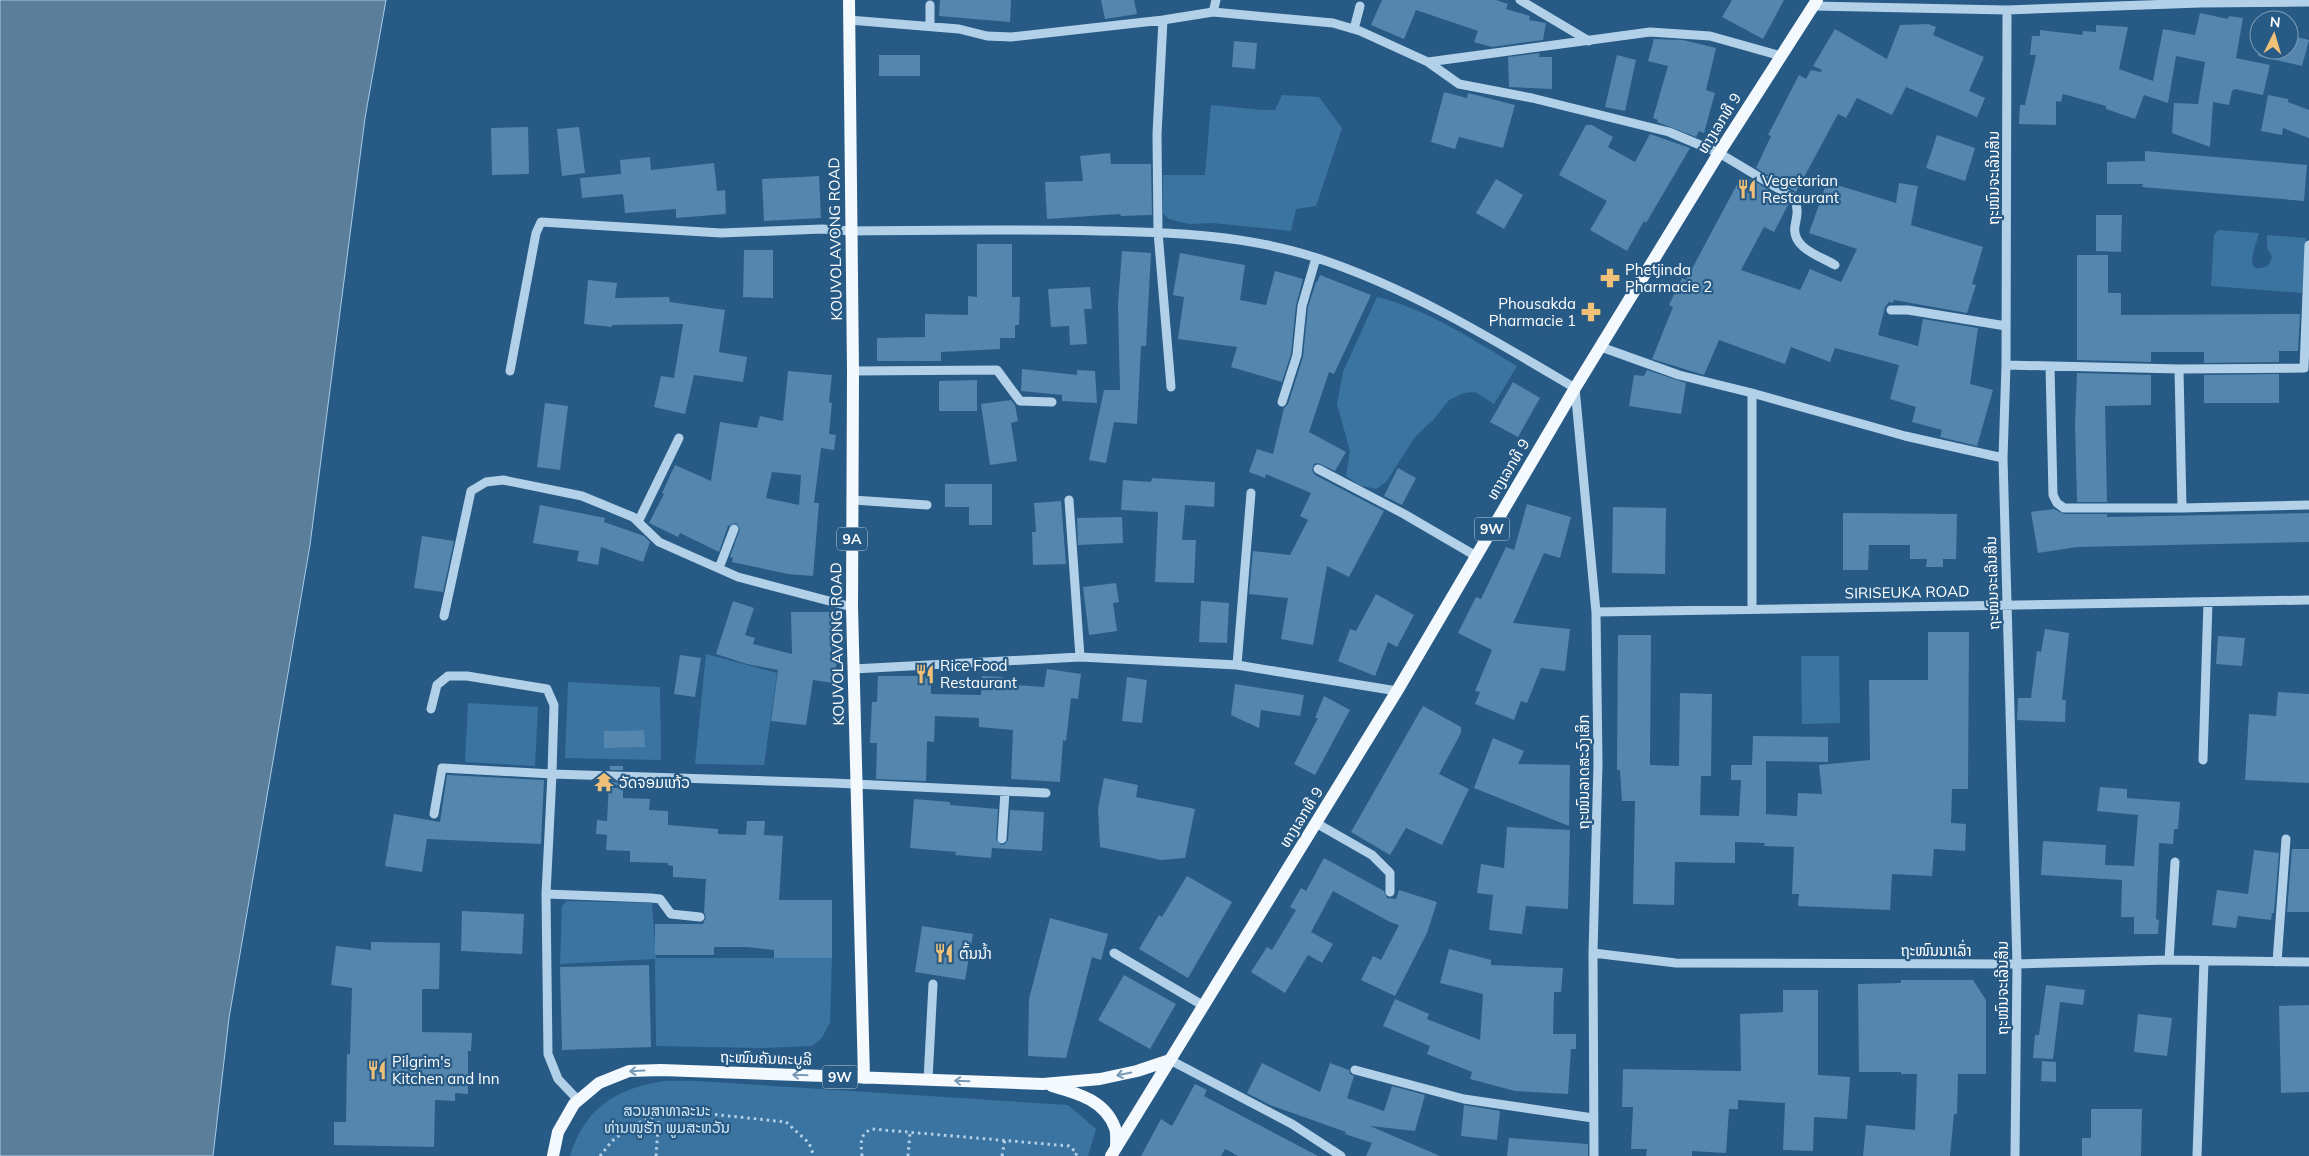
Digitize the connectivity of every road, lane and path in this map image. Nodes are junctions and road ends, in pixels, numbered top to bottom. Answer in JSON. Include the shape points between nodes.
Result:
{"nodes":[{"id":1,"x":849,"y":0,"type":"edge"},
{"id":2,"x":1216,"y":0,"type":"edge"},
{"id":3,"x":1520,"y":0,"type":"edge"},
{"id":4,"x":2200,"y":1,"type":"edge"},
{"id":5,"x":2309,"y":2,"type":"edge"},
{"id":6,"x":1815,"y":3,"type":"edge"},
{"id":7,"x":930,"y":5,"type":"dead end"},
{"id":8,"x":1360,"y":6,"type":"dead end"},
{"id":9,"x":2007,"y":10,"type":"junction"},
{"id":10,"x":1213,"y":12,"type":"junction"},
{"id":11,"x":849,"y":20,"type":"junction"},
{"id":12,"x":1163,"y":20,"type":"junction"},
{"id":13,"x":930,"y":26,"type":"junction"},
{"id":14,"x":1354,"y":29,"type":"junction"},
{"id":15,"x":1590,"y":41,"type":"junction"},
{"id":16,"x":1781,"y":56,"type":"junction"},
{"id":17,"x":1428,"y":62,"type":"junction"},
{"id":18,"x":1719,"y":153,"type":"junction"},
{"id":19,"x":851,"y":231,"type":"junction"},
{"id":20,"x":1158,"y":232,"type":"junction"},
{"id":21,"x":2309,"y":245,"type":"edge"},
{"id":22,"x":1316,"y":258,"type":"junction"},
{"id":23,"x":1835,"y":265,"type":"dead end"},
{"id":24,"x":1891,"y":310,"type":"dead end"},
{"id":25,"x":2006,"y":326,"type":"junction"},
{"id":26,"x":1601,"y":347,"type":"junction"},
{"id":27,"x":2006,"y":365,"type":"junction"},
{"id":28,"x":2050,"y":366,"type":"junction"},
{"id":29,"x":2306,"y":368,"type":"edge"},
{"id":30,"x":2179,"y":369,"type":"junction"},
{"id":31,"x":853,"y":371,"type":"junction"},
{"id":32,"x":510,"y":372,"type":"dead end"},
{"id":33,"x":1171,"y":387,"type":"dead end"},
{"id":34,"x":1575,"y":388,"type":"junction"},
{"id":35,"x":1752,"y":393,"type":"junction"},
{"id":36,"x":1052,"y":402,"type":"dead end"},
{"id":37,"x":1282,"y":402,"type":"dead end"},
{"id":38,"x":679,"y":438,"type":"dead end"},
{"id":39,"x":2002,"y":458,"type":"junction"},
{"id":40,"x":1318,"y":469,"type":"dead end"},
{"id":41,"x":1251,"y":494,"type":"dead end"},
{"id":42,"x":853,"y":500,"type":"junction"},
{"id":43,"x":1069,"y":500,"type":"dead end"},
{"id":44,"x":927,"y":505,"type":"dead end"},
{"id":45,"x":2309,"y":505,"type":"edge"},
{"id":46,"x":2182,"y":508,"type":"junction"},
{"id":47,"x":638,"y":522,"type":"junction"},
{"id":48,"x":734,"y":529,"type":"dead end"},
{"id":49,"x":1476,"y":556,"type":"junction"},
{"id":50,"x":719,"y":568,"type":"junction"},
{"id":51,"x":2309,"y":600,"type":"edge"},
{"id":52,"x":2208,"y":602,"type":"junction"},
{"id":53,"x":2006,"y":604,"type":"junction"},
{"id":54,"x":852,"y":607,"type":"junction"},
{"id":55,"x":1752,"y":609,"type":"junction"},
{"id":56,"x":1596,"y":612,"type":"junction"},
{"id":57,"x":444,"y":616,"type":"dead end"},
{"id":58,"x":1080,"y":657,"type":"junction"},
{"id":59,"x":1237,"y":665,"type":"junction"},
{"id":60,"x":853,"y":669,"type":"junction"},
{"id":61,"x":1397,"y":691,"type":"junction"},
{"id":62,"x":431,"y":709,"type":"dead end"},
{"id":63,"x":2203,"y":760,"type":"dead end"},
{"id":64,"x":552,"y":774,"type":"junction"},
{"id":65,"x":856,"y":784,"type":"junction"},
{"id":66,"x":1005,"y":791,"type":"junction"},
{"id":67,"x":1046,"y":792,"type":"dead end"},
{"id":68,"x":434,"y":814,"type":"dead end"},
{"id":69,"x":1316,"y":823,"type":"junction"},
{"id":70,"x":1002,"y":839,"type":"dead end"},
{"id":71,"x":2286,"y":839,"type":"dead end"},
{"id":72,"x":2175,"y":862,"type":"dead end"},
{"id":73,"x":1390,"y":892,"type":"dead end"},
{"id":74,"x":546,"y":894,"type":"junction"},
{"id":75,"x":700,"y":916,"type":"dead end"},
{"id":76,"x":1114,"y":953,"type":"dead end"},
{"id":77,"x":1593,"y":954,"type":"junction"},
{"id":78,"x":2169,"y":960,"type":"junction"},
{"id":79,"x":2204,"y":961,"type":"junction"},
{"id":80,"x":2277,"y":962,"type":"junction"},
{"id":81,"x":2309,"y":962,"type":"edge"},
{"id":82,"x":2017,"y":964,"type":"junction"},
{"id":83,"x":934,"y":984,"type":"dead end"},
{"id":84,"x":1204,"y":1006,"type":"junction"},
{"id":85,"x":1170,"y":1060,"type":"junction"},
{"id":86,"x":1355,"y":1070,"type":"dead end"},
{"id":87,"x":864,"y":1078,"type":"junction"},
{"id":88,"x":928,"y":1080,"type":"junction"},
{"id":89,"x":1042,"y":1084,"type":"junction"},
{"id":90,"x":578,"y":1100,"type":"junction"},
{"id":91,"x":659,"y":1115,"type":"junction"},
{"id":92,"x":1593,"y":1118,"type":"junction"},
{"id":93,"x":910,"y":1133,"type":"junction"},
{"id":94,"x":1005,"y":1139,"type":"junction"},
{"id":95,"x":1114,"y":1152,"type":"edge"},
{"id":96,"x":553,"y":1156,"type":"edge"},
{"id":97,"x":600,"y":1156,"type":"edge"},
{"id":98,"x":656,"y":1156,"type":"edge"},
{"id":99,"x":814,"y":1156,"type":"edge"},
{"id":100,"x":862,"y":1156,"type":"edge"},
{"id":101,"x":908,"y":1156,"type":"edge"},
{"id":102,"x":1002,"y":1156,"type":"edge"},
{"id":103,"x":1075,"y":1156,"type":"edge"},
{"id":104,"x":1341,"y":1156,"type":"edge"},
{"id":105,"x":1594,"y":1156,"type":"edge"},
{"id":106,"x":2015,"y":1156,"type":"edge"},
{"id":107,"x":2197,"y":1156,"type":"edge"}],
"edges":[{"from":1,"to":11,"type":"main road","name":"KOUVOLAVONG ROAD","number":"9A"},
{"from":2,"to":10,"type":"street"},
{"from":3,"to":15,"type":"street"},
{"from":4,"to":5,"type":"street"},
{"from":4,"to":9,"type":"street"},
{"from":6,"to":9,"type":"street"},
{"from":6,"to":16,"type":"main road","name":"ທາງເລກທີ 9","number":"9W"},
{"from":7,"to":13,"type":"street"},
{"from":8,"to":14,"type":"street"},
{"from":9,"to":25,"type":"street","name":"ຖະໜົນຈະເລີນສິນ"},
{"from":10,"to":12,"type":"street"},
{"from":10,"to":14,"type":"street","via":[[1333,23]]},
{"from":11,"to":13,"type":"street"},
{"from":11,"to":19,"type":"main road","name":"KOUVOLAVONG ROAD","number":"9A"},
{"from":12,"to":13,"type":"street","via":[[1011,37]]},
{"from":12,"to":20,"type":"street","via":[[1157,134]]},
{"from":14,"to":17,"type":"street"},
{"from":15,"to":16,"type":"street","via":[[1650,32],[1710,36]]},
{"from":15,"to":17,"type":"street"},
{"from":16,"to":18,"type":"main road","name":"ທາງເລກທີ 9","number":"9W"},
{"from":17,"to":18,"type":"street","via":[[1458,84],[1660,129]]},
{"from":18,"to":23,"type":"street","via":[[1794,198],[1798,206],[1794,232],[1799,244]]},
{"from":18,"to":26,"type":"main road","name":"ທາງເລກທີ 9","number":"9W"},
{"from":19,"to":20,"type":"street","via":[[1047,229]]},
{"from":19,"to":31,"type":"main road","name":"KOUVOLAVONG ROAD","number":"9A"},
{"from":19,"to":32,"type":"street","via":[[721,233],[541,222],[536,233]]},
{"from":20,"to":22,"type":"street","via":[[1211,236]]},
{"from":20,"to":33,"type":"street"},
{"from":21,"to":29,"type":"street"},
{"from":22,"to":34,"type":"street","via":[[1353,271],[1467,324]]},
{"from":22,"to":37,"type":"street","via":[[1302,306],[1298,355]]},
{"from":24,"to":25,"type":"street"},
{"from":25,"to":27,"type":"street","name":"ຖະໜົນຈະເລີນສິນ"},
{"from":26,"to":34,"type":"main road","name":"ທາງເລກທີ 9","number":"9W"},
{"from":26,"to":35,"type":"street","via":[[1679,375]]},
{"from":27,"to":28,"type":"street"},
{"from":27,"to":39,"type":"street","name":"ຖະໜົນຈະເລີນສິນ"},
{"from":28,"to":30,"type":"street"},
{"from":28,"to":46,"type":"street","via":[[2053,496],[2057,503],[2064,508]]},
{"from":29,"to":30,"type":"street"},
{"from":30,"to":46,"type":"street"},
{"from":31,"to":36,"type":"street","via":[[997,370],[1020,401]]},
{"from":31,"to":42,"type":"main road","name":"KOUVOLAVONG ROAD","number":"9A"},
{"from":34,"to":49,"type":"main road","name":"ທາງເລກທີ 9","number":"9W"},
{"from":34,"to":56,"type":"street","name":"ຖະໜົນລາດສະວົງເສິກ"},
{"from":35,"to":39,"type":"street","via":[[1905,436]]},
{"from":35,"to":55,"type":"street"},
{"from":38,"to":47,"type":"street"},
{"from":39,"to":53,"type":"street","name":"ຖະໜົນຈະເລີນສິນ"},
{"from":40,"to":49,"type":"street"},
{"from":41,"to":59,"type":"street"},
{"from":42,"to":44,"type":"street"},
{"from":42,"to":54,"type":"main road","name":"KOUVOLAVONG ROAD","number":"9A"},
{"from":43,"to":58,"type":"street"},
{"from":45,"to":46,"type":"street"},
{"from":47,"to":50,"type":"street","via":[[659,542]]},
{"from":47,"to":57,"type":"street","via":[[582,496],[503,480],[486,482],[471,492]]},
{"from":48,"to":50,"type":"street"},
{"from":49,"to":61,"type":"main road","name":"ທາງເລກທີ 9","number":"9W"},
{"from":50,"to":54,"type":"street","via":[[738,577]]},
{"from":51,"to":52,"type":"street","name":"SIRISEUKA ROAD"},
{"from":52,"to":53,"type":"street","name":"SIRISEUKA ROAD"},
{"from":52,"to":63,"type":"street"},
{"from":53,"to":55,"type":"street","name":"SIRISEUKA ROAD"},
{"from":53,"to":82,"type":"street","name":"ຖະໜົນຈະເລີນສິນ"},
{"from":54,"to":60,"type":"main road","name":"KOUVOLAVONG ROAD","number":"9A"},
{"from":55,"to":56,"type":"street","name":"SIRISEUKA ROAD"},
{"from":56,"to":77,"type":"street","name":"ຖະໜົນລາດສະວົງເສິກ","via":[[1598,763]]},
{"from":58,"to":59,"type":"street"},
{"from":58,"to":60,"type":"street"},
{"from":59,"to":61,"type":"street"},
{"from":60,"to":65,"type":"main road","name":"KOUVOLAVONG ROAD","number":"9A"},
{"from":61,"to":69,"type":"main road","name":"ທາງເລກທີ 9","number":"9W"},
{"from":62,"to":64,"type":"street","via":[[437,685],[448,676],[547,689],[554,705]]},
{"from":64,"to":65,"type":"street"},
{"from":64,"to":68,"type":"street","via":[[442,768]]},
{"from":64,"to":74,"type":"street"},
{"from":65,"to":66,"type":"street"},
{"from":65,"to":87,"type":"main road","name":"KOUVOLAVONG ROAD","number":"9A"},
{"from":66,"to":67,"type":"street"},
{"from":66,"to":70,"type":"street"},
{"from":69,"to":73,"type":"street","via":[[1372,855],[1390,873]]},
{"from":69,"to":84,"type":"main road","name":"ທາງເລກທີ 9","number":"9W"},
{"from":71,"to":80,"type":"street"},
{"from":72,"to":78,"type":"street"},
{"from":74,"to":75,"type":"street","via":[[660,899],[671,914]]},
{"from":74,"to":90,"type":"street","via":[[548,1054],[558,1080]]},
{"from":76,"to":84,"type":"street"},
{"from":77,"to":82,"type":"street","name":"ຖະໜົນນາເລົ່າ","via":[[1676,963]]},
{"from":77,"to":92,"type":"street","name":"ຖະໜົນລາດສະວົງເສິກ"},
{"from":78,"to":79,"type":"street","name":"ຖະໜົນນາເລົ່າ"},
{"from":78,"to":82,"type":"street","name":"ຖະໜົນນາເລົ່າ"},
{"from":79,"to":80,"type":"street","name":"ຖະໜົນນາເລົ່າ"},
{"from":79,"to":107,"type":"street"},
{"from":80,"to":81,"type":"street","name":"ຖະໜົນນາເລົ່າ"},
{"from":82,"to":106,"type":"street","name":"ຖະໜົນຈະເລີນສິນ"},
{"from":83,"to":88,"type":"street"},
{"from":84,"to":85,"type":"main road","name":"ທາງເລກທີ 9","number":"9W"},
{"from":85,"to":89,"type":"main road","name":"ຖະໜົນຄັນທະບູລີ","number":"9W","one_way":true,"via":[[1137,1072],[1100,1079]]},
{"from":85,"to":95,"type":"main road","number":"9W"},
{"from":85,"to":104,"type":"street","via":[[1292,1124]]},
{"from":86,"to":92,"type":"street","via":[[1464,1099]]},
{"from":87,"to":88,"type":"main road","name":"ຖະໜົນຄັນທະບູລີ","number":"9W"},
{"from":87,"to":90,"type":"main road","name":"ຖະໜົນຄັນທະບູລີ","number":"9W","one_way":true,"via":[[629,1071],[599,1083]]},
{"from":89,"to":88,"type":"main road","name":"ຖະໜົນຄັນທະບູລີ","number":"9W","one_way":true},
{"from":89,"to":95,"type":"main road","number":"9W","via":[[1083,1094],[1103,1109],[1115,1129]]},
{"from":90,"to":96,"type":"main road","name":"ຖະໜົນຄັນທະບູລີ","number":"9W","via":[[558,1132]]},
{"from":91,"to":97,"type":"path","via":[[630,1126]]},
{"from":91,"to":98,"type":"path"},
{"from":91,"to":99,"type":"path","via":[[681,1111],[786,1122],[809,1143]]},
{"from":92,"to":105,"type":"street","name":"ຖະໜົນລາດສະວົງເສິກ"},
{"from":93,"to":94,"type":"path"},
{"from":93,"to":100,"type":"path","via":[[865,1131],[861,1138]]},
{"from":93,"to":101,"type":"path"},
{"from":94,"to":102,"type":"path"},
{"from":94,"to":103,"type":"path","via":[[1069,1146],[1077,1153]]}]}
